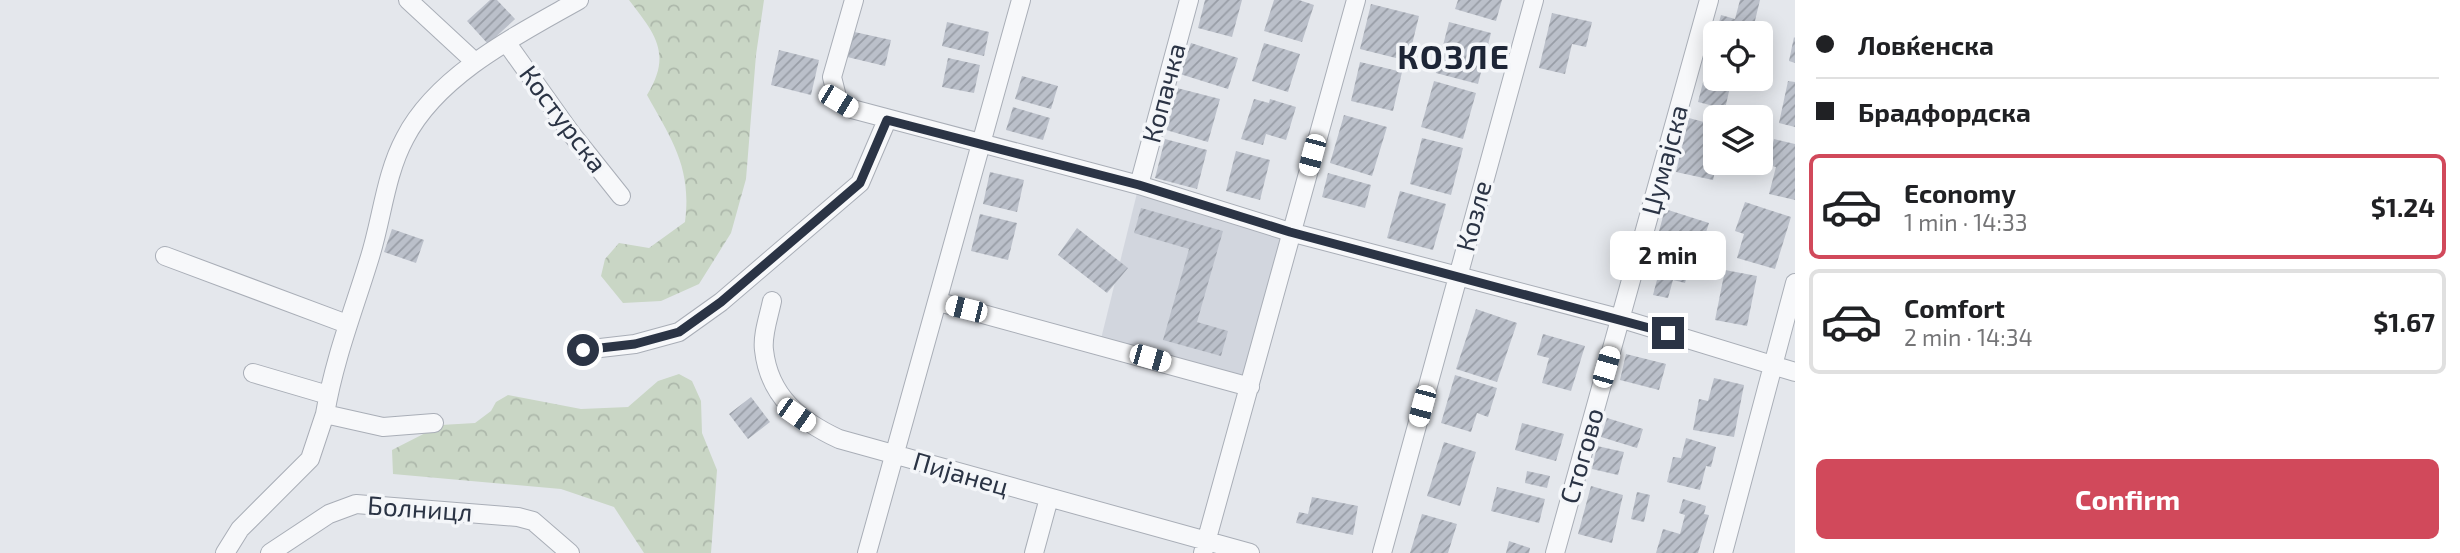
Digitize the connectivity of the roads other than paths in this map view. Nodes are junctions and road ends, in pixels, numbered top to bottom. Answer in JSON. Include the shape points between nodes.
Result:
{"nodes":[{"id":1,"x":408,"y":0,"type":"edge"},
{"id":2,"x":579,"y":0,"type":"edge"},
{"id":3,"x":854,"y":0,"type":"edge"},
{"id":4,"x":1021,"y":0,"type":"edge"},
{"id":5,"x":1189,"y":0,"type":"edge"},
{"id":6,"x":1356,"y":0,"type":"edge"},
{"id":7,"x":1534,"y":0,"type":"edge"},
{"id":8,"x":1709,"y":0,"type":"edge"},
{"id":9,"x":506,"y":42,"type":"junction"},
{"id":10,"x":475,"y":62,"type":"junction"},
{"id":11,"x":887,"y":120,"type":"junction"},
{"id":12,"x":981,"y":146,"type":"junction"},
{"id":13,"x":1139,"y":185,"type":"junction"},
{"id":14,"x":621,"y":196,"type":"dead end"},
{"id":15,"x":1290,"y":232,"type":"junction"},
{"id":16,"x":166,"y":256,"type":"dead end"},
{"id":17,"x":1458,"y":276,"type":"junction"},
{"id":18,"x":1795,"y":283,"type":"edge"},
{"id":19,"x":772,"y":301,"type":"dead end"},
{"id":20,"x":939,"y":302,"type":"junction"},
{"id":21,"x":1622,"y":319,"type":"junction"},
{"id":22,"x":347,"y":324,"type":"junction"},
{"id":23,"x":583,"y":350,"type":"dead end"},
{"id":24,"x":1772,"y":366,"type":"junction"},
{"id":25,"x":1795,"y":372,"type":"edge"},
{"id":26,"x":253,"y":373,"type":"dead end"},
{"id":27,"x":1250,"y":387,"type":"junction"},
{"id":28,"x":328,"y":395,"type":"junction"},
{"id":29,"x":325,"y":414,"type":"junction"},
{"id":30,"x":434,"y":423,"type":"dead end"},
{"id":31,"x":895,"y":455,"type":"junction"},
{"id":32,"x":1049,"y":498,"type":"junction"},
{"id":33,"x":1205,"y":547,"type":"edge"},
{"id":34,"x":225,"y":553,"type":"edge"},
{"id":35,"x":270,"y":553,"type":"edge"},
{"id":36,"x":570,"y":553,"type":"edge"},
{"id":37,"x":867,"y":553,"type":"edge"},
{"id":38,"x":1034,"y":553,"type":"edge"},
{"id":39,"x":1250,"y":553,"type":"edge"},
{"id":40,"x":1382,"y":553,"type":"edge"},
{"id":41,"x":1555,"y":553,"type":"edge"},
{"id":42,"x":1723,"y":553,"type":"edge"}],
"edges":[{"from":1,"to":10,"type":"street"},
{"from":2,"to":9,"type":"street"},
{"from":3,"to":11,"type":"street","via":[[832,77],[833,90],[838,101],[852,109]]},
{"from":4,"to":12,"type":"street"},
{"from":5,"to":13,"type":"street","name":"Копачка"},
{"from":6,"to":15,"type":"street"},
{"from":7,"to":17,"type":"street","name":"Козле"},
{"from":8,"to":21,"type":"street","name":"Џумајска"},
{"from":9,"to":10,"type":"street"},
{"from":9,"to":14,"type":"street","name":"Костурска"},
{"from":10,"to":22,"type":"street","via":[[441,92],[406,137]]},
{"from":11,"to":12,"type":"street"},
{"from":11,"to":23,"type":"street","via":[[860,183],[721,302],[679,332],[635,344]]},
{"from":12,"to":13,"type":"street"},
{"from":12,"to":20,"type":"street"},
{"from":13,"to":15,"type":"street"},
{"from":15,"to":17,"type":"street"},
{"from":15,"to":27,"type":"street"},
{"from":16,"to":22,"type":"street"},
{"from":17,"to":21,"type":"street"},
{"from":17,"to":40,"type":"street","name":"Козле"},
{"from":18,"to":24,"type":"street"},
{"from":19,"to":31,"type":"street","name":"Пијанец","via":[[764,349],[777,387],[796,415],[839,439]]},
{"from":20,"to":27,"type":"street"},
{"from":20,"to":31,"type":"street"},
{"from":21,"to":24,"type":"street"},
{"from":21,"to":41,"type":"street","name":"Стогово"},
{"from":22,"to":28,"type":"street"},
{"from":24,"to":25,"type":"street"},
{"from":24,"to":42,"type":"street"},
{"from":26,"to":28,"type":"street"},
{"from":27,"to":33,"type":"street"},
{"from":28,"to":29,"type":"street"},
{"from":29,"to":30,"type":"street","via":[[383,427]]},
{"from":29,"to":34,"type":"street","via":[[310,459],[240,529]]},
{"from":31,"to":32,"type":"street","name":"Пијанец"},
{"from":31,"to":37,"type":"street"},
{"from":32,"to":33,"type":"street","name":"Пијанец"},
{"from":32,"to":38,"type":"street"},
{"from":33,"to":39,"type":"street","name":"Пијанец"},
{"from":35,"to":36,"type":"street","name":"Болницл","via":[[329,514],[356,504],[518,517],[533,521]]}]}
